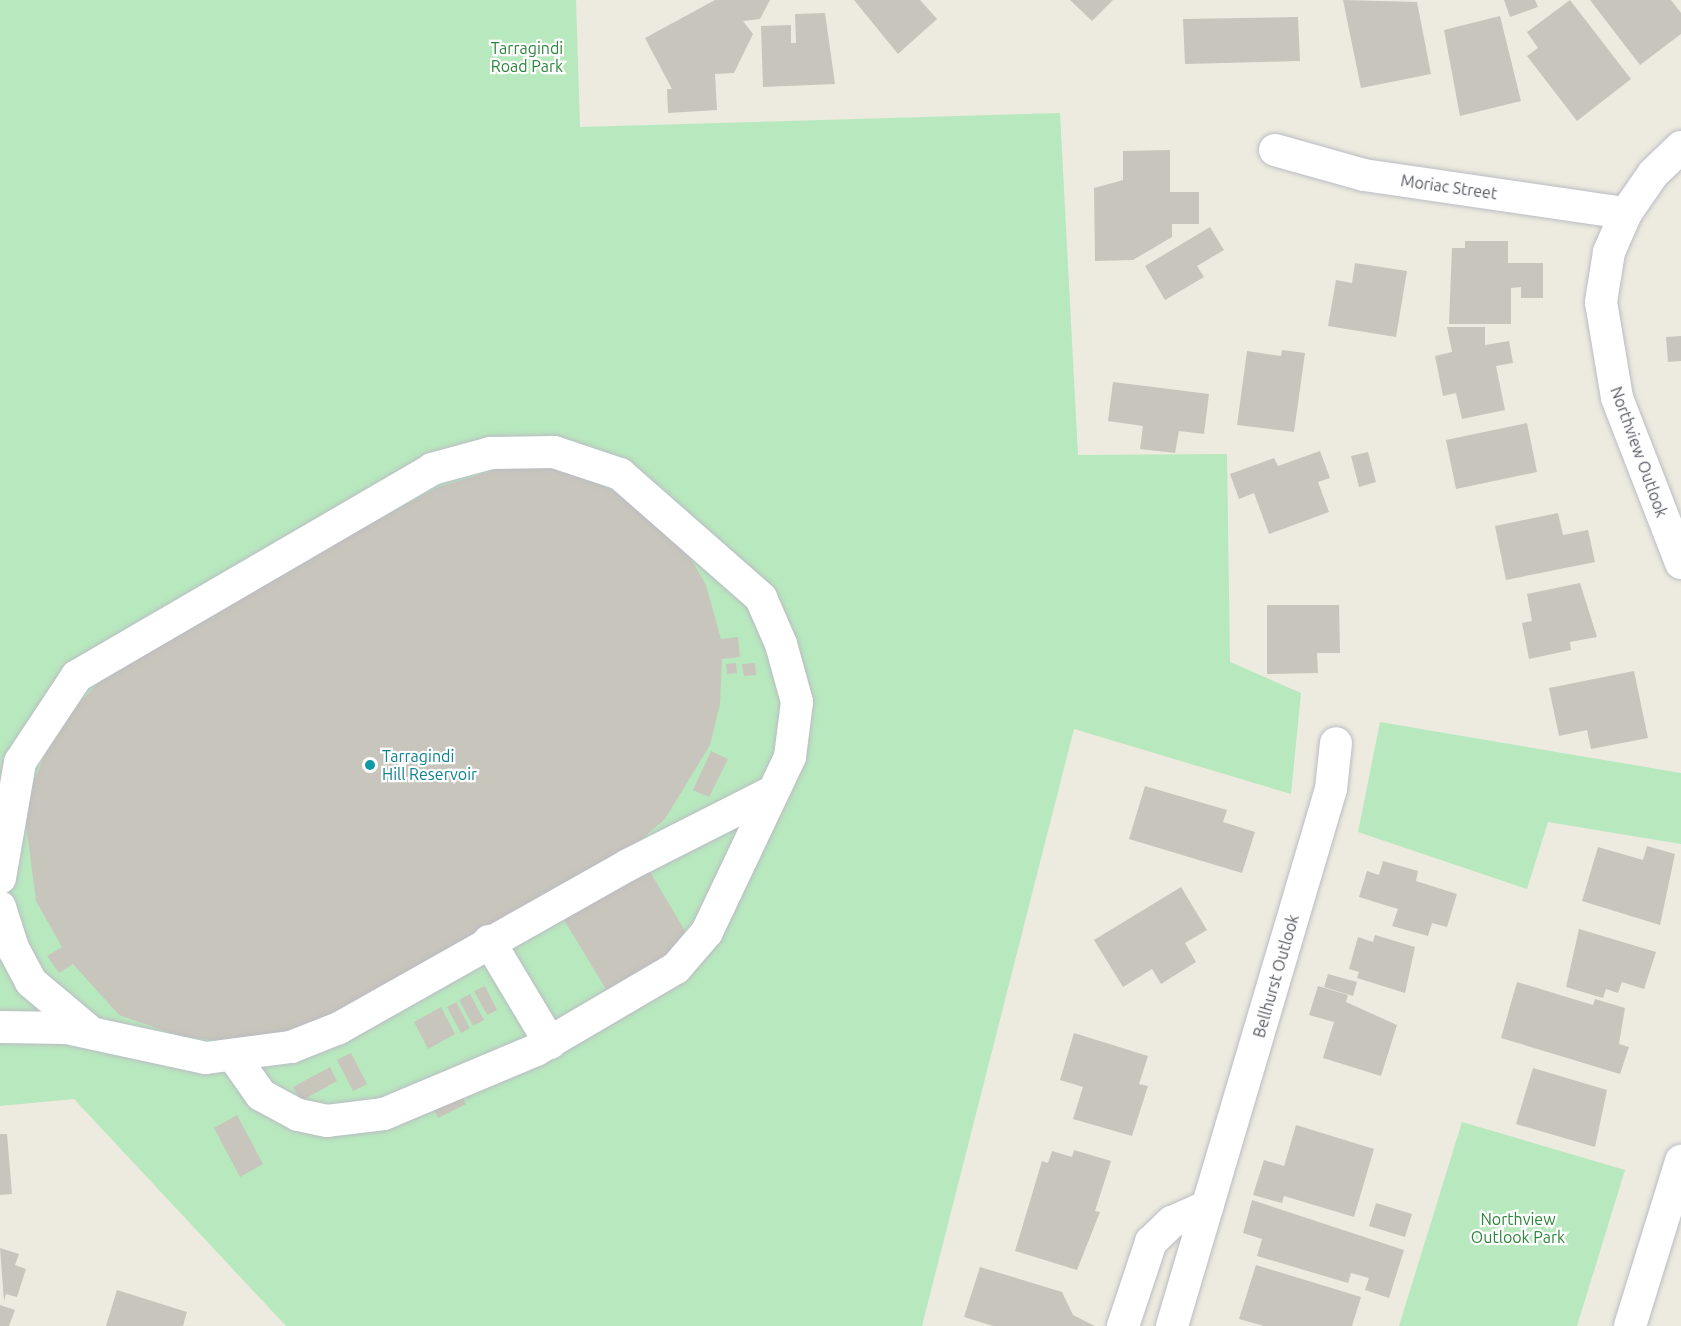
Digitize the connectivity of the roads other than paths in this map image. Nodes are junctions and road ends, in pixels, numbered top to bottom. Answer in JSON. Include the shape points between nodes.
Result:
{"nodes":[{"id":1,"x":1681,"y":147,"type":"edge"},
{"id":2,"x":1275,"y":150,"type":"dead end"},
{"id":3,"x":1626,"y":213,"type":"junction"},
{"id":4,"x":1681,"y":563,"type":"edge"},
{"id":5,"x":1336,"y":743,"type":"dead end"},
{"id":6,"x":772,"y":792,"type":"junction"},
{"id":7,"x":0,"y":878,"type":"edge"},
{"id":8,"x":0,"y":907,"type":"edge"},
{"id":9,"x":489,"y":941,"type":"junction"},
{"id":10,"x":0,"y":1027,"type":"edge"},
{"id":11,"x":102,"y":1037,"type":"junction"},
{"id":12,"x":550,"y":1043,"type":"junction"},
{"id":13,"x":236,"y":1058,"type":"junction"},
{"id":14,"x":1681,"y":1161,"type":"edge"},
{"id":15,"x":1208,"y":1206,"type":"junction"},
{"id":16,"x":1123,"y":1326,"type":"edge"},
{"id":17,"x":1172,"y":1326,"type":"edge"},
{"id":18,"x":1630,"y":1326,"type":"edge"}],
"edges":[{"from":1,"to":3,"type":"street","name":"Northview Outlook","via":[[1653,174]]},
{"from":2,"to":3,"type":"street","name":"Moriac Street","via":[[1364,175]]},
{"from":3,"to":4,"type":"street","name":"Northview Outlook","via":[[1609,252],[1601,302],[1605,351],[1617,398]]},
{"from":5,"to":15,"type":"street","name":"Bellhurst Outlook","via":[[1331,789]]},
{"from":6,"to":7,"type":"street","via":[[790,757],[797,702],[781,644],[761,598],[621,474],[554,452],[491,453],[432,469],[77,676],[20,762]]},
{"from":6,"to":9,"type":"street"},
{"from":6,"to":12,"type":"street","via":[[698,946],[663,977]]},
{"from":8,"to":11,"type":"street","via":[[13,948],[31,981],[68,1016]]},
{"from":9,"to":12,"type":"street"},
{"from":9,"to":13,"type":"street","via":[[328,1034]]},
{"from":10,"to":11,"type":"street","via":[[67,1028]]},
{"from":11,"to":13,"type":"street","via":[[184,1056]]},
{"from":12,"to":13,"type":"street","via":[[434,1096],[353,1120],[298,1115],[261,1095]]},
{"from":14,"to":18,"type":"street"},
{"from":15,"to":16,"type":"street","via":[[1172,1222],[1151,1242]]},
{"from":15,"to":17,"type":"street","name":"Bellhurst Outlook"}]}
